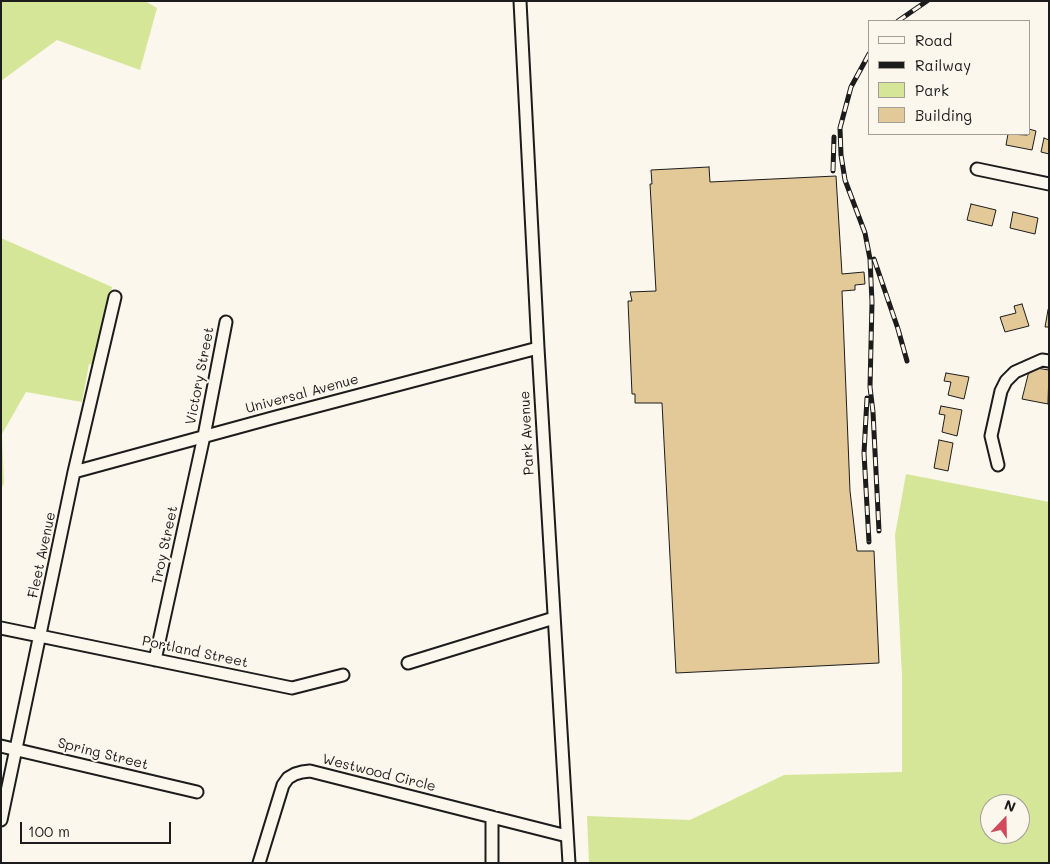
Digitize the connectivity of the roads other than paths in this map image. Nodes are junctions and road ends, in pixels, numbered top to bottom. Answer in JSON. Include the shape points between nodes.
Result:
{"nodes":[{"id":1,"x":520,"y":1,"type":"edge"},
{"id":2,"x":977,"y":169,"type":"dead end"},
{"id":3,"x":1049,"y":184,"type":"edge"},
{"id":4,"x":115,"y":297,"type":"dead end"},
{"id":5,"x":226,"y":322,"type":"dead end"},
{"id":6,"x":538,"y":348,"type":"junction"},
{"id":7,"x":1049,"y":362,"type":"edge"},
{"id":8,"x":204,"y":436,"type":"junction"},
{"id":9,"x":998,"y":465,"type":"dead end"},
{"id":10,"x":74,"y":472,"type":"junction"},
{"id":11,"x":554,"y":618,"type":"junction"},
{"id":12,"x":1,"y":628,"type":"edge"},
{"id":13,"x":40,"y":635,"type":"junction"},
{"id":14,"x":155,"y":660,"type":"junction"},
{"id":15,"x":408,"y":663,"type":"dead end"},
{"id":16,"x":343,"y":675,"type":"dead end"},
{"id":17,"x":1,"y":746,"type":"edge"},
{"id":18,"x":16,"y":748,"type":"junction"},
{"id":19,"x":197,"y":792,"type":"dead end"},
{"id":20,"x":492,"y":817,"type":"junction"},
{"id":21,"x":1,"y":820,"type":"edge"},
{"id":22,"x":567,"y":836,"type":"junction"},
{"id":23,"x":259,"y":863,"type":"edge"},
{"id":24,"x":492,"y":863,"type":"edge"},
{"id":25,"x":569,"y":863,"type":"edge"}],
"edges":[{"from":1,"to":6,"type":"street","name":"Park Avenue"},
{"from":2,"to":3,"type":"street"},
{"from":4,"to":10,"type":"street","name":"Fleet Avenue"},
{"from":5,"to":8,"type":"street","name":"Victory Street"},
{"from":6,"to":8,"type":"street","name":"Universal Avenue"},
{"from":6,"to":11,"type":"street","name":"Park Avenue"},
{"from":7,"to":9,"type":"street","via":[[1042,360],[1015,372],[1001,391],[991,436]]},
{"from":8,"to":10,"type":"street","name":"Universal Avenue"},
{"from":8,"to":14,"type":"street","name":"Troy Street"},
{"from":10,"to":13,"type":"street","name":"Fleet Avenue"},
{"from":11,"to":15,"type":"street"},
{"from":11,"to":22,"type":"street","name":"Park Avenue"},
{"from":12,"to":13,"type":"street","name":"Portland Street"},
{"from":13,"to":14,"type":"street","name":"Portland Street"},
{"from":13,"to":18,"type":"street","name":"Fleet Avenue"},
{"from":14,"to":16,"type":"street","name":"Portland Street","via":[[292,688]]},
{"from":17,"to":18,"type":"street","name":"Spring Street"},
{"from":18,"to":19,"type":"street","name":"Spring Street"},
{"from":18,"to":21,"type":"street","name":"Fleet Avenue"},
{"from":20,"to":22,"type":"street","name":"Westwood Circle"},
{"from":20,"to":23,"type":"street","name":"Westwood Circle","via":[[302,772],[288,778],[284,785]]},
{"from":20,"to":24,"type":"street"},
{"from":22,"to":25,"type":"street","name":"Park Avenue"}]}
